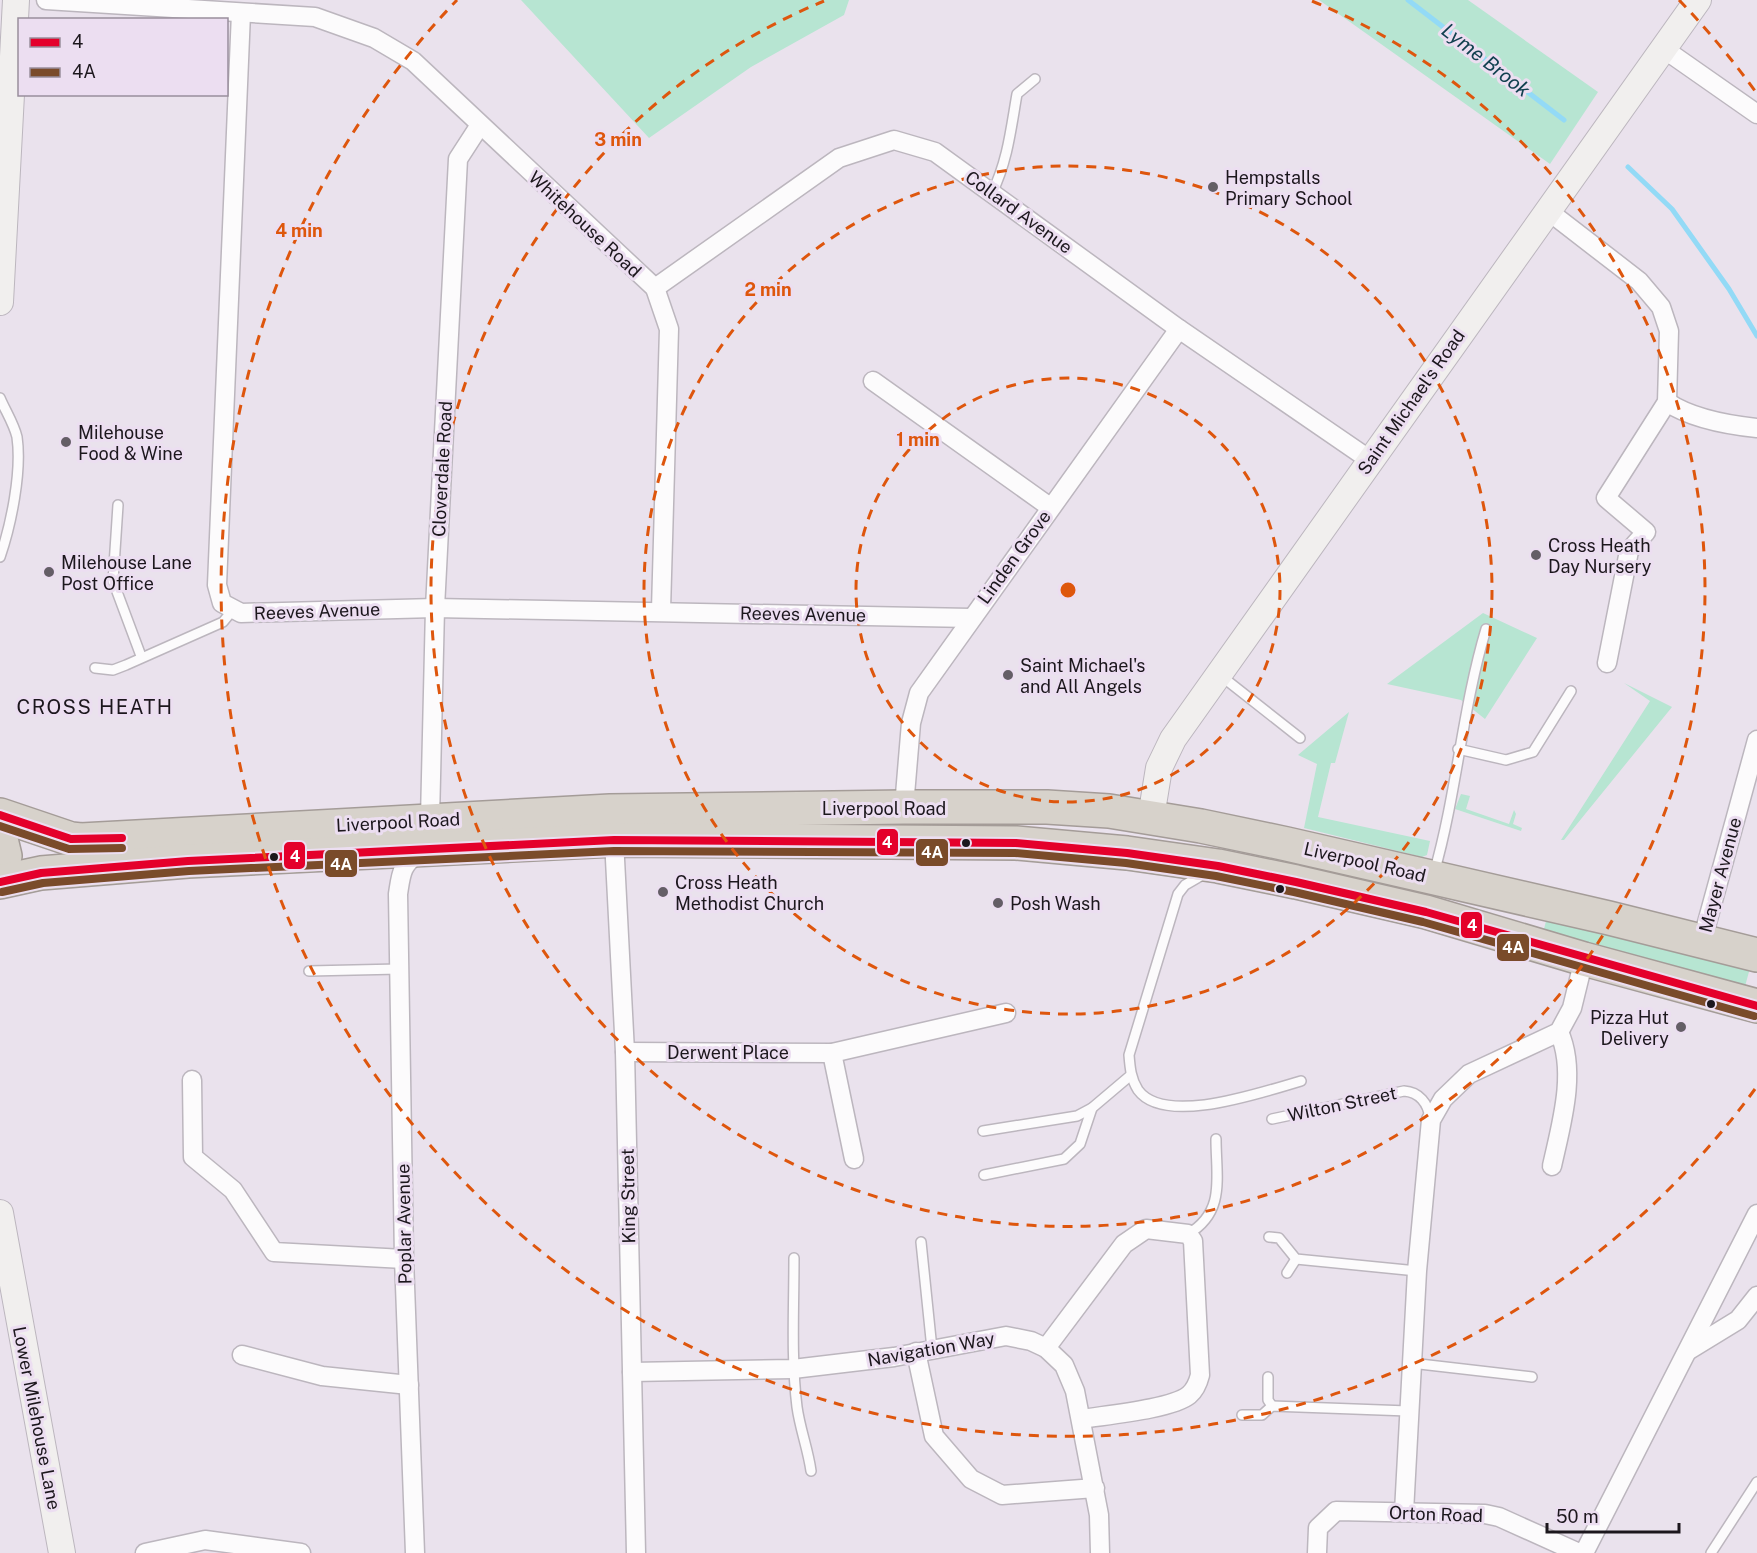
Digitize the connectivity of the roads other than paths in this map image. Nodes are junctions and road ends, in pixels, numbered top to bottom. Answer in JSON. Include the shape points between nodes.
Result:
{"nodes":[{"id":1,"x":16,"y":0,"type":"edge"},
{"id":2,"x":46,"y":0,"type":"edge"},
{"id":3,"x":1698,"y":0,"type":"edge"},
{"id":4,"x":241,"y":12,"type":"junction"},
{"id":5,"x":1664,"y":49,"type":"junction"},
{"id":6,"x":1035,"y":79,"type":"dead end"},
{"id":7,"x":1757,"y":114,"type":"edge"},
{"id":8,"x":480,"y":125,"type":"junction"},
{"id":9,"x":992,"y":193,"type":"junction"},
{"id":10,"x":1547,"y":210,"type":"junction"},
{"id":11,"x":655,"y":288,"type":"junction"},
{"id":12,"x":0,"y":302,"type":"edge"},
{"id":13,"x":1179,"y":329,"type":"junction"},
{"id":14,"x":873,"y":381,"type":"dead end"},
{"id":15,"x":0,"y":398,"type":"edge"},
{"id":16,"x":1667,"y":402,"type":"junction"},
{"id":17,"x":1757,"y":428,"type":"edge"},
{"id":18,"x":1370,"y":460,"type":"junction"},
{"id":19,"x":118,"y":505,"type":"dead end"},
{"id":20,"x":1050,"y":507,"type":"junction"},
{"id":21,"x":0,"y":558,"type":"edge"},
{"id":22,"x":435,"y":608,"type":"junction"},
{"id":23,"x":232,"y":610,"type":"junction"},
{"id":24,"x":661,"y":610,"type":"junction"},
{"id":25,"x":971,"y":618,"type":"junction"},
{"id":26,"x":1486,"y":629,"type":"dead end"},
{"id":27,"x":141,"y":656,"type":"junction"},
{"id":28,"x":1606,"y":663,"type":"dead end"},
{"id":29,"x":95,"y":668,"type":"dead end"},
{"id":30,"x":1218,"y":674,"type":"junction"},
{"id":31,"x":1571,"y":691,"type":"dead end"},
{"id":32,"x":1300,"y":738,"type":"dead end"},
{"id":33,"x":1757,"y":740,"type":"edge"},
{"id":34,"x":1458,"y":749,"type":"junction"},
{"id":35,"x":904,"y":807,"type":"junction"},
{"id":36,"x":0,"y":815,"type":"edge"},
{"id":37,"x":0,"y":834,"type":"edge"},
{"id":38,"x":428,"y":834,"type":"junction"},
{"id":39,"x":1142,"y":836,"type":"junction"},
{"id":40,"x":614,"y":840,"type":"junction"},
{"id":41,"x":1218,"y":866,"type":"junction"},
{"id":42,"x":0,"y":875,"type":"edge"},
{"id":43,"x":1432,"y":877,"type":"junction"},
{"id":44,"x":0,"y":882,"type":"edge"},
{"id":45,"x":1324,"y":888,"type":"junction"},
{"id":46,"x":1702,"y":941,"type":"junction"},
{"id":47,"x":1757,"y":956,"type":"edge"},
{"id":48,"x":1584,"y":959,"type":"junction"},
{"id":49,"x":399,"y":969,"type":"junction"},
{"id":50,"x":309,"y":971,"type":"dead end"},
{"id":51,"x":1757,"y":1006,"type":"edge"},
{"id":52,"x":1006,"y":1013,"type":"dead end"},
{"id":53,"x":1559,"y":1032,"type":"junction"},
{"id":54,"x":625,"y":1052,"type":"junction"},
{"id":55,"x":832,"y":1053,"type":"junction"},
{"id":56,"x":1131,"y":1075,"type":"junction"},
{"id":57,"x":192,"y":1080,"type":"dead end"},
{"id":58,"x":1301,"y":1081,"type":"dead end"},
{"id":59,"x":1092,"y":1108,"type":"junction"},
{"id":60,"x":1272,"y":1119,"type":"dead end"},
{"id":61,"x":1431,"y":1120,"type":"junction"},
{"id":62,"x":984,"y":1131,"type":"dead end"},
{"id":63,"x":1216,"y":1139,"type":"dead end"},
{"id":64,"x":854,"y":1159,"type":"dead end"},
{"id":65,"x":1552,"y":1166,"type":"dead end"},
{"id":66,"x":984,"y":1175,"type":"dead end"},
{"id":67,"x":0,"y":1213,"type":"edge"},
{"id":68,"x":1757,"y":1214,"type":"edge"},
{"id":69,"x":1188,"y":1234,"type":"junction"},
{"id":70,"x":1269,"y":1237,"type":"dead end"},
{"id":71,"x":921,"y":1242,"type":"dead end"},
{"id":72,"x":4,"y":1258,"type":"edge"},
{"id":73,"x":794,"y":1258,"type":"dead end"},
{"id":74,"x":404,"y":1259,"type":"junction"},
{"id":75,"x":1296,"y":1259,"type":"junction"},
{"id":76,"x":1417,"y":1271,"type":"junction"},
{"id":77,"x":1287,"y":1273,"type":"dead end"},
{"id":78,"x":1757,"y":1296,"type":"edge"},
{"id":79,"x":1046,"y":1348,"type":"junction"},
{"id":80,"x":1689,"y":1350,"type":"junction"},
{"id":81,"x":924,"y":1351,"type":"junction"},
{"id":82,"x":242,"y":1355,"type":"dead end"},
{"id":83,"x":1411,"y":1363,"type":"junction"},
{"id":84,"x":793,"y":1369,"type":"junction"},
{"id":85,"x":632,"y":1372,"type":"junction"},
{"id":86,"x":1268,"y":1377,"type":"dead end"},
{"id":87,"x":1532,"y":1377,"type":"dead end"},
{"id":88,"x":409,"y":1385,"type":"junction"},
{"id":89,"x":1272,"y":1406,"type":"junction"},
{"id":90,"x":1408,"y":1411,"type":"junction"},
{"id":91,"x":1242,"y":1415,"type":"dead end"},
{"id":92,"x":1082,"y":1419,"type":"junction"},
{"id":93,"x":811,"y":1471,"type":"dead end"},
{"id":94,"x":1757,"y":1482,"type":"edge"},
{"id":95,"x":1095,"y":1488,"type":"junction"},
{"id":96,"x":1404,"y":1512,"type":"junction"},
{"id":97,"x":62,"y":1553,"type":"edge"},
{"id":98,"x":145,"y":1553,"type":"edge"},
{"id":99,"x":301,"y":1553,"type":"edge"},
{"id":100,"x":415,"y":1553,"type":"edge"},
{"id":101,"x":636,"y":1553,"type":"edge"},
{"id":102,"x":1100,"y":1553,"type":"edge"},
{"id":103,"x":1317,"y":1553,"type":"edge"},
{"id":104,"x":1579,"y":1553,"type":"edge"},
{"id":105,"x":1584,"y":1553,"type":"edge"},
{"id":106,"x":1711,"y":1553,"type":"edge"}],
"edges":[{"from":1,"to":12,"type":"street"},
{"from":2,"to":4,"type":"street","name":"Whitehouse Road"},
{"from":3,"to":5,"type":"street","name":"Saint Michael's Road"},
{"from":4,"to":8,"type":"street","name":"Whitehouse Road","via":[[315,17],[374,38],[413,62]]},
{"from":4,"to":23,"type":"street","name":"Reeves Avenue","via":[[217,585],[222,603]]},
{"from":5,"to":7,"type":"street"},
{"from":5,"to":10,"type":"street","name":"Saint Michael's Road","via":[[1614,123]]},
{"from":6,"to":9,"type":"lane","via":[[1017,94],[1011,142]]},
{"from":8,"to":11,"type":"street","name":"Whitehouse Road"},
{"from":8,"to":22,"type":"street","name":"Cloverdale Road","via":[[458,159]]},
{"from":9,"to":11,"type":"street","name":"Collard Avenue","via":[[935,152],[894,140],[862,148],[839,158]]},
{"from":9,"to":13,"type":"street","name":"Collard Avenue"},
{"from":10,"to":16,"type":"street","via":[[1639,280],[1661,307],[1669,331]]},
{"from":10,"to":18,"type":"street","name":"Saint Michael's Road"},
{"from":11,"to":24,"type":"street","name":"Whitehouse Road","via":[[669,329]]},
{"from":13,"to":18,"type":"street","name":"Collard Avenue"},
{"from":13,"to":20,"type":"street","name":"Linden Grove"},
{"from":14,"to":20,"type":"street"},
{"from":15,"to":21,"type":"lane","via":[[16,436],[17,466]]},
{"from":16,"to":17,"type":"street","via":[[1690,413]]},
{"from":16,"to":28,"type":"street","via":[[1606,498],[1646,532],[1629,551]]},
{"from":18,"to":30,"type":"street","name":"Saint Michael's Road"},
{"from":19,"to":27,"type":"lane","via":[[113,581]]},
{"from":20,"to":25,"type":"street","name":"Linden Grove"},
{"from":22,"to":23,"type":"street","name":"Reeves Avenue","via":[[241,613]]},
{"from":22,"to":24,"type":"street","name":"Reeves Avenue"},
{"from":22,"to":38,"type":"street","name":"Cloverdale Road"},
{"from":23,"to":27,"type":"lane","via":[[223,622]]},
{"from":24,"to":25,"type":"street","name":"Reeves Avenue"},
{"from":25,"to":35,"type":"street","name":"Linden Grove","via":[[919,693],[911,723]]},
{"from":26,"to":34,"type":"lane"},
{"from":27,"to":29,"type":"lane","via":[[113,670]]},
{"from":30,"to":32,"type":"lane"},
{"from":30,"to":39,"type":"street","name":"Saint Michael's Road","via":[[1165,752]]},
{"from":31,"to":34,"type":"lane","via":[[1533,752],[1506,760]]},
{"from":33,"to":46,"type":"street","name":"Mayer Avenue"},
{"from":34,"to":43,"type":"lane","via":[[1442,843]]},
{"from":35,"to":38,"type":"highway","name":"Liverpool Road","via":[[610,811]]},
{"from":35,"to":39,"type":"highway","name":"Liverpool Road","via":[[1109,811]]},
{"from":36,"to":38,"type":"highway","name":"Liverpool Road","via":[[71,840]]},
{"from":37,"to":42,"type":"highway","via":[[5,856]]},
{"from":38,"to":40,"type":"highway","name":"Liverpool Road"},
{"from":38,"to":44,"type":"highway","name":"Liverpool Road","via":[[41,873]]},
{"from":38,"to":49,"type":"street","name":"Poplar Avenue","via":[[402,868]]},
{"from":39,"to":40,"type":"highway","name":"Liverpool Road","via":[[1016,843]]},
{"from":39,"to":41,"type":"highway","name":"Liverpool Road"},
{"from":39,"to":43,"type":"highway","name":"Liverpool Road"},
{"from":39,"to":45,"type":"highway","via":[[1264,862]]},
{"from":40,"to":54,"type":"street","name":"King Street"},
{"from":41,"to":45,"type":"highway","name":"Liverpool Road"},
{"from":41,"to":56,"type":"lane","via":[[1185,885],[1178,894],[1129,1055]]},
{"from":43,"to":46,"type":"highway","name":"Liverpool Road"},
{"from":45,"to":48,"type":"highway","name":"Liverpool Road","via":[[1426,912]]},
{"from":46,"to":47,"type":"highway","name":"Liverpool Road"},
{"from":48,"to":51,"type":"highway","name":"Liverpool Road"},
{"from":48,"to":53,"type":"street","via":[[1572,1008]]},
{"from":49,"to":50,"type":"lane"},
{"from":49,"to":74,"type":"street","name":"Poplar Avenue"},
{"from":52,"to":55,"type":"street","name":"Derwent Place"},
{"from":53,"to":61,"type":"street","via":[[1469,1074],[1443,1099]]},
{"from":53,"to":65,"type":"street","via":[[1566,1052],[1567,1079]]},
{"from":54,"to":55,"type":"street","name":"Derwent Place"},
{"from":54,"to":85,"type":"street","name":"King Street"},
{"from":55,"to":64,"type":"street"},
{"from":56,"to":58,"type":"lane","via":[[1139,1091],[1168,1107],[1251,1095]]},
{"from":56,"to":59,"type":"lane"},
{"from":57,"to":74,"type":"street","via":[[194,1157],[233,1190],[274,1252]]},
{"from":59,"to":62,"type":"lane","via":[[1077,1116]]},
{"from":59,"to":66,"type":"lane","via":[[1080,1144],[1064,1159]]},
{"from":60,"to":61,"type":"lane","name":"Wilton Street","via":[[1404,1091],[1429,1107]]},
{"from":61,"to":76,"type":"street"},
{"from":63,"to":69,"type":"lane","via":[[1215,1204],[1208,1220]]},
{"from":67,"to":72,"type":"street","name":"Lower Milehouse Lane"},
{"from":68,"to":80,"type":"street"},
{"from":69,"to":79,"type":"street","via":[[1146,1229],[1124,1244]]},
{"from":69,"to":92,"type":"street","via":[[1193,1241],[1200,1375],[1196,1387],[1174,1403]]},
{"from":70,"to":75,"type":"lane","via":[[1279,1238]]},
{"from":71,"to":81,"type":"lane"},
{"from":72,"to":97,"type":"street","name":"Lower Milehouse Lane"},
{"from":73,"to":84,"type":"lane"},
{"from":74,"to":88,"type":"street","name":"Poplar Avenue"},
{"from":75,"to":76,"type":"lane"},
{"from":75,"to":77,"type":"lane"},
{"from":76,"to":83,"type":"street"},
{"from":78,"to":80,"type":"street","via":[[1738,1320]]},
{"from":79,"to":81,"type":"street","name":"Navigation Way","via":[[1006,1336]]},
{"from":79,"to":92,"type":"street","name":"Navigation Way","via":[[1064,1365],[1076,1391]]},
{"from":80,"to":105,"type":"street"},
{"from":81,"to":84,"type":"street","name":"Navigation Way"},
{"from":81,"to":95,"type":"street","via":[[934,1436],[971,1479],[1002,1494]]},
{"from":82,"to":88,"type":"street","via":[[322,1376]]},
{"from":83,"to":87,"type":"lane"},
{"from":83,"to":90,"type":"street"},
{"from":84,"to":85,"type":"street","name":"Navigation Way"},
{"from":84,"to":93,"type":"lane"},
{"from":85,"to":101,"type":"street","name":"King Street"},
{"from":86,"to":89,"type":"lane","via":[[1268,1400]]},
{"from":88,"to":100,"type":"street","name":"Poplar Avenue"},
{"from":89,"to":90,"type":"lane"},
{"from":89,"to":91,"type":"lane","via":[[1262,1415]]},
{"from":90,"to":96,"type":"street"},
{"from":92,"to":95,"type":"street","name":"Navigation Way"},
{"from":94,"to":106,"type":"lane"},
{"from":95,"to":102,"type":"street","name":"Navigation Way"},
{"from":96,"to":103,"type":"street","name":"Orton Road","via":[[1336,1511],[1318,1528]]},
{"from":96,"to":104,"type":"street","name":"Orton Road","via":[[1499,1517]]},
{"from":98,"to":99,"type":"street","via":[[205,1540]]}]}
